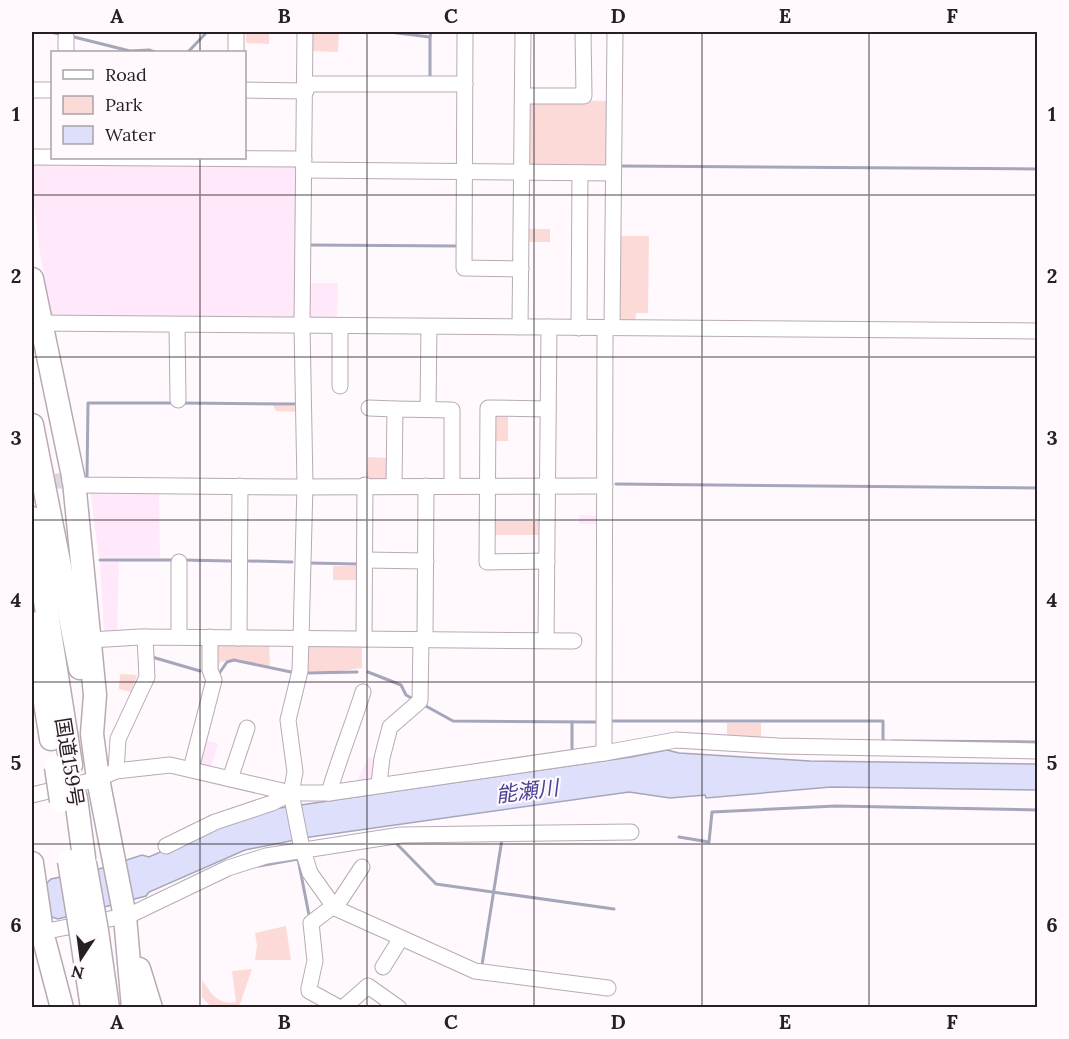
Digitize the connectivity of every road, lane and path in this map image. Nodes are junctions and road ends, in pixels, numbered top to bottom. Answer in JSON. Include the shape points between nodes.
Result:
{"nodes":[{"id":1,"x":236,"y":32,"type":"edge"},
{"id":2,"x":304,"y":32,"type":"edge"},
{"id":3,"x":465,"y":32,"type":"edge"},
{"id":4,"x":523,"y":32,"type":"edge"},
{"id":5,"x":583,"y":32,"type":"edge"},
{"id":6,"x":615,"y":32,"type":"edge"},
{"id":7,"x":236,"y":51,"type":"edge"},
{"id":8,"x":465,"y":84,"type":"junction"},
{"id":9,"x":306,"y":87,"type":"junction"},
{"id":10,"x":34,"y":90,"type":"dead end"},
{"id":11,"x":51,"y":90,"type":"edge"},
{"id":12,"x":246,"y":90,"type":"edge"},
{"id":13,"x":523,"y":96,"type":"junction"},
{"id":14,"x":32,"y":157,"type":"edge"},
{"id":15,"x":51,"y":158,"type":"edge"},
{"id":16,"x":196,"y":159,"type":"edge"},
{"id":17,"x":305,"y":165,"type":"junction"},
{"id":18,"x":464,"y":173,"type":"junction"},
{"id":19,"x":580,"y":173,"type":"junction"},
{"id":20,"x":613,"y":173,"type":"junction"},
{"id":21,"x":523,"y":174,"type":"junction"},
{"id":22,"x":521,"y":269,"type":"junction"},
{"id":23,"x":32,"y":279,"type":"edge"},
{"id":24,"x":36,"y":323,"type":"edge"},
{"id":25,"x":177,"y":325,"type":"junction"},
{"id":26,"x":302,"y":326,"type":"junction"},
{"id":27,"x":340,"y":326,"type":"junction"},
{"id":28,"x":429,"y":327,"type":"junction"},
{"id":29,"x":520,"y":327,"type":"junction"},
{"id":30,"x":549,"y":327,"type":"junction"},
{"id":31,"x":579,"y":328,"type":"junction"},
{"id":32,"x":608,"y":328,"type":"junction"},
{"id":33,"x":1038,"y":330,"type":"edge"},
{"id":34,"x":340,"y":386,"type":"dead end"},
{"id":35,"x":178,"y":400,"type":"dead end"},
{"id":36,"x":369,"y":408,"type":"dead end"},
{"id":37,"x":395,"y":409,"type":"junction"},
{"id":38,"x":548,"y":409,"type":"junction"},
{"id":39,"x":428,"y":410,"type":"junction"},
{"id":40,"x":32,"y":425,"type":"edge"},
{"id":41,"x":72,"y":481,"type":"junction"},
{"id":42,"x":305,"y":485,"type":"junction"},
{"id":43,"x":365,"y":485,"type":"junction"},
{"id":44,"x":394,"y":485,"type":"junction"},
{"id":45,"x":240,"y":486,"type":"junction"},
{"id":46,"x":426,"y":486,"type":"junction"},
{"id":47,"x":452,"y":486,"type":"junction"},
{"id":48,"x":548,"y":486,"type":"junction"},
{"id":49,"x":605,"y":486,"type":"junction"},
{"id":50,"x":489,"y":487,"type":"junction"},
{"id":51,"x":32,"y":518,"type":"edge"},
{"id":52,"x":365,"y":560,"type":"junction"},
{"id":53,"x":426,"y":561,"type":"junction"},
{"id":54,"x":547,"y":561,"type":"junction"},
{"id":55,"x":179,"y":562,"type":"dead end"},
{"id":56,"x":32,"y":623,"type":"edge"},
{"id":57,"x":145,"y":637,"type":"junction"},
{"id":58,"x":178,"y":637,"type":"junction"},
{"id":59,"x":210,"y":638,"type":"junction"},
{"id":60,"x":239,"y":638,"type":"junction"},
{"id":61,"x":301,"y":639,"type":"junction"},
{"id":62,"x":364,"y":639,"type":"junction"},
{"id":63,"x":423,"y":639,"type":"junction"},
{"id":64,"x":90,"y":640,"type":"junction"},
{"id":65,"x":546,"y":640,"type":"junction"},
{"id":66,"x":574,"y":641,"type":"dead end"},
{"id":67,"x":363,"y":692,"type":"dead end"},
{"id":68,"x":247,"y":728,"type":"dead end"},
{"id":69,"x":92,"y":734,"type":"junction"},
{"id":70,"x":1038,"y":751,"type":"edge"},
{"id":71,"x":604,"y":753,"type":"junction"},
{"id":72,"x":64,"y":766,"type":"junction"},
{"id":73,"x":191,"y":769,"type":"junction"},
{"id":74,"x":107,"y":775,"type":"junction"},
{"id":75,"x":230,"y":779,"type":"junction"},
{"id":76,"x":379,"y":784,"type":"junction"},
{"id":77,"x":329,"y":793,"type":"junction"},
{"id":78,"x":32,"y":795,"type":"edge"},
{"id":79,"x":292,"y":796,"type":"junction"},
{"id":80,"x":631,"y":832,"type":"dead end"},
{"id":81,"x":166,"y":846,"type":"dead end"},
{"id":82,"x":302,"y":848,"type":"junction"},
{"id":83,"x":32,"y":865,"type":"edge"},
{"id":84,"x":362,"y":867,"type":"dead end"},
{"id":85,"x":333,"y":908,"type":"junction"},
{"id":86,"x":125,"y":918,"type":"junction"},
{"id":87,"x":42,"y":932,"type":"junction"},
{"id":88,"x":89,"y":932,"type":"junction"},
{"id":89,"x":401,"y":938,"type":"junction"},
{"id":90,"x":384,"y":968,"type":"dead end"},
{"id":91,"x":608,"y":988,"type":"dead end"},
{"id":92,"x":50,"y":1008,"type":"edge"},
{"id":93,"x":62,"y":1008,"type":"edge"},
{"id":94,"x":92,"y":1008,"type":"edge"},
{"id":95,"x":108,"y":1008,"type":"edge"},
{"id":96,"x":133,"y":1008,"type":"edge"},
{"id":97,"x":151,"y":1008,"type":"edge"},
{"id":98,"x":341,"y":1008,"type":"edge"},
{"id":99,"x":399,"y":1008,"type":"edge"}],
"edges":[{"from":1,"to":7,"type":"street"},
{"from":2,"to":9,"type":"street"},
{"from":3,"to":8,"type":"street"},
{"from":4,"to":13,"type":"street"},
{"from":5,"to":13,"type":"street","via":[[584,96]]},
{"from":6,"to":20,"type":"street"},
{"from":8,"to":9,"type":"street"},
{"from":8,"to":18,"type":"street"},
{"from":9,"to":12,"type":"street"},
{"from":9,"to":17,"type":"street"},
{"from":10,"to":11,"type":"street"},
{"from":13,"to":21,"type":"street"},
{"from":14,"to":15,"type":"street"},
{"from":16,"to":17,"type":"street"},
{"from":17,"to":18,"type":"street"},
{"from":17,"to":26,"type":"street"},
{"from":18,"to":21,"type":"street"},
{"from":18,"to":22,"type":"street","via":[[464,268]]},
{"from":19,"to":20,"type":"street"},
{"from":19,"to":21,"type":"street"},
{"from":19,"to":31,"type":"street"},
{"from":20,"to":32,"type":"street"},
{"from":21,"to":22,"type":"street"},
{"from":22,"to":29,"type":"street"},
{"from":23,"to":24,"type":"highway"},
{"from":24,"to":25,"type":"street"},
{"from":24,"to":41,"type":"highway"},
{"from":25,"to":26,"type":"street"},
{"from":25,"to":35,"type":"street"},
{"from":26,"to":27,"type":"street"},
{"from":26,"to":42,"type":"street"},
{"from":27,"to":28,"type":"street"},
{"from":27,"to":34,"type":"street"},
{"from":28,"to":29,"type":"street"},
{"from":28,"to":39,"type":"street"},
{"from":29,"to":30,"type":"street"},
{"from":30,"to":31,"type":"street"},
{"from":30,"to":38,"type":"street"},
{"from":31,"to":32,"type":"street"},
{"from":32,"to":33,"type":"street"},
{"from":32,"to":49,"type":"street"},
{"from":36,"to":37,"type":"street"},
{"from":37,"to":39,"type":"street"},
{"from":37,"to":44,"type":"street"},
{"from":38,"to":48,"type":"street"},
{"from":38,"to":50,"type":"street","via":[[488,408]]},
{"from":39,"to":47,"type":"street","via":[[452,410]]},
{"from":40,"to":69,"type":"highway"},
{"from":41,"to":45,"type":"street","via":[[83,485]]},
{"from":41,"to":64,"type":"highway"},
{"from":42,"to":43,"type":"street"},
{"from":42,"to":45,"type":"street"},
{"from":42,"to":61,"type":"street"},
{"from":43,"to":44,"type":"street"},
{"from":43,"to":52,"type":"street"},
{"from":44,"to":46,"type":"street"},
{"from":45,"to":60,"type":"street"},
{"from":46,"to":47,"type":"street"},
{"from":46,"to":53,"type":"street"},
{"from":47,"to":50,"type":"street"},
{"from":48,"to":49,"type":"street"},
{"from":48,"to":50,"type":"street"},
{"from":48,"to":54,"type":"street"},
{"from":49,"to":71,"type":"street"},
{"from":50,"to":54,"type":"street","via":[[487,562]]},
{"from":51,"to":72,"type":"highway","name":"国道159号"},
{"from":52,"to":53,"type":"street"},
{"from":52,"to":62,"type":"street"},
{"from":53,"to":63,"type":"street"},
{"from":54,"to":65,"type":"street"},
{"from":55,"to":58,"type":"street"},
{"from":56,"to":72,"type":"highway","name":"国道159号"},
{"from":57,"to":58,"type":"street"},
{"from":57,"to":64,"type":"street"},
{"from":57,"to":74,"type":"street","via":[[147,677],[118,739]]},
{"from":58,"to":59,"type":"street"},
{"from":59,"to":60,"type":"street"},
{"from":59,"to":73,"type":"street","via":[[210,670],[214,680]]},
{"from":60,"to":61,"type":"street"},
{"from":61,"to":62,"type":"street"},
{"from":61,"to":79,"type":"street","via":[[300,671],[288,720],[295,772]]},
{"from":62,"to":63,"type":"street"},
{"from":63,"to":65,"type":"street"},
{"from":63,"to":76,"type":"street","via":[[417,703],[390,727]]},
{"from":64,"to":69,"type":"highway","via":[[95,695]]},
{"from":65,"to":66,"type":"street"},
{"from":67,"to":77,"type":"street"},
{"from":68,"to":75,"type":"street"},
{"from":69,"to":74,"type":"highway"},
{"from":70,"to":71,"type":"street","via":[[676,740]]},
{"from":71,"to":76,"type":"street"},
{"from":72,"to":88,"type":"highway","name":"国道159号","bridge":true},
{"from":73,"to":74,"type":"street","via":[[170,765]]},
{"from":73,"to":75,"type":"street"},
{"from":74,"to":78,"type":"street"},
{"from":74,"to":86,"type":"highway","via":[[114,856]]},
{"from":75,"to":79,"type":"street"},
{"from":76,"to":77,"type":"street"},
{"from":77,"to":79,"type":"street"},
{"from":79,"to":81,"type":"street","via":[[215,822]]},
{"from":79,"to":82,"type":"street"},
{"from":80,"to":82,"type":"street","via":[[402,835]]},
{"from":82,"to":85,"type":"street","via":[[310,873]]},
{"from":82,"to":86,"type":"street","via":[[228,868]]},
{"from":83,"to":87,"type":"highway"},
{"from":84,"to":85,"type":"street"},
{"from":85,"to":89,"type":"street"},
{"from":85,"to":98,"type":"street","via":[[311,923],[315,962],[309,991]]},
{"from":86,"to":87,"type":"street"},
{"from":86,"to":96,"type":"highway"},
{"from":86,"to":97,"type":"highway"},
{"from":87,"to":92,"type":"highway"},
{"from":87,"to":93,"type":"highway"},
{"from":88,"to":94,"type":"highway","name":"国道159号"},
{"from":88,"to":95,"type":"highway","name":"国道159号"},
{"from":89,"to":90,"type":"street"},
{"from":89,"to":91,"type":"street","via":[[475,971]]},
{"from":98,"to":99,"type":"street","via":[[368,986]]}]}
